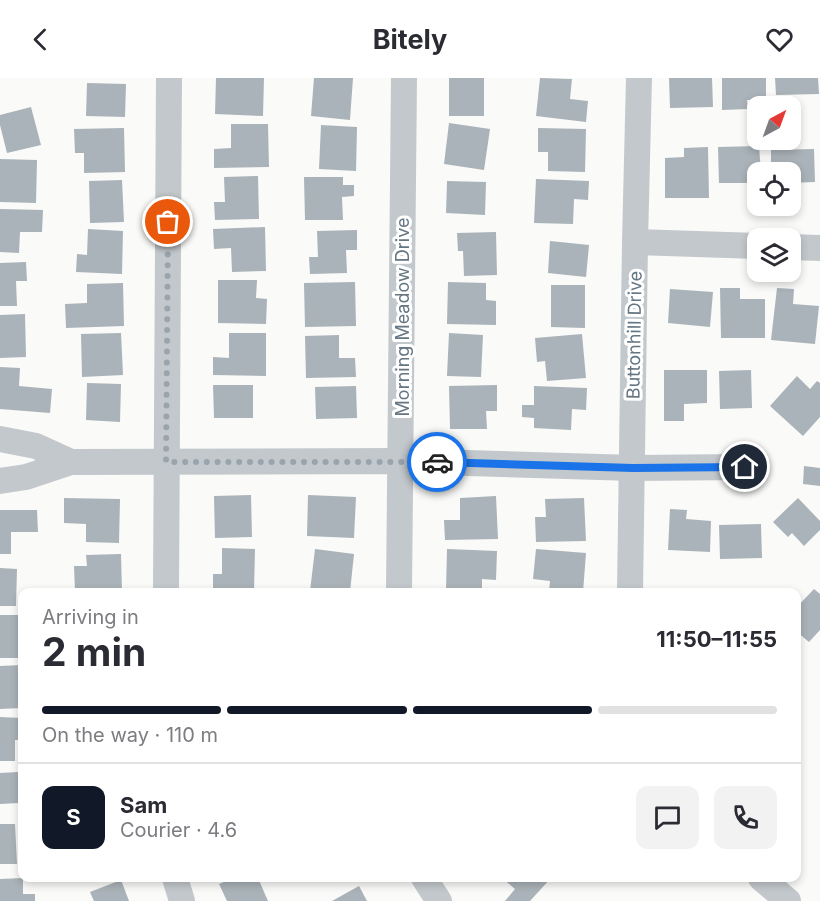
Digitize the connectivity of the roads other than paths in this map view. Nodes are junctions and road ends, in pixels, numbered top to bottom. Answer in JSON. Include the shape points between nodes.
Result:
{"nodes":[{"id":1,"x":169,"y":78,"type":"edge"},
{"id":2,"x":404,"y":78,"type":"edge"},
{"id":3,"x":639,"y":78,"type":"edge"},
{"id":4,"x":635,"y":242,"type":"junction"},
{"id":5,"x":747,"y":246,"type":"edge"},
{"id":6,"x":801,"y":247,"type":"edge"},
{"id":7,"x":820,"y":248,"type":"edge"},
{"id":8,"x":0,"y":439,"type":"edge"},
{"id":9,"x":401,"y":461,"type":"junction"},
{"id":10,"x":71,"y":462,"type":"junction"},
{"id":11,"x":166,"y":462,"type":"junction"},
{"id":12,"x":745,"y":467,"type":"dead end"},
{"id":13,"x":633,"y":468,"type":"junction"},
{"id":14,"x":0,"y":481,"type":"edge"},
{"id":15,"x":166,"y":588,"type":"edge"},
{"id":16,"x":399,"y":588,"type":"edge"},
{"id":17,"x":630,"y":588,"type":"edge"},
{"id":18,"x":176,"y":882,"type":"edge"},
{"id":19,"x":426,"y":882,"type":"edge"},
{"id":20,"x":766,"y":882,"type":"edge"},
{"id":21,"x":182,"y":901,"type":"edge"},
{"id":22,"x":439,"y":901,"type":"edge"},
{"id":23,"x":788,"y":901,"type":"edge"}],
"edges":[{"from":1,"to":11,"type":"street"},
{"from":2,"to":9,"type":"street","name":"Morning Meadow Drive"},
{"from":3,"to":4,"type":"street","name":"Buttonhill Drive"},
{"from":4,"to":5,"type":"street"},
{"from":4,"to":13,"type":"street","name":"Buttonhill Drive"},
{"from":6,"to":7,"type":"street"},
{"from":8,"to":10,"type":"street","via":[[36,446]]},
{"from":9,"to":11,"type":"street"},
{"from":9,"to":13,"type":"street"},
{"from":9,"to":16,"type":"street","name":"Morning Meadow Drive"},
{"from":10,"to":11,"type":"street"},
{"from":10,"to":14,"type":"street"},
{"from":11,"to":15,"type":"street"},
{"from":12,"to":13,"type":"street"},
{"from":13,"to":17,"type":"street","name":"Buttonhill Drive"},
{"from":18,"to":21,"type":"street"},
{"from":19,"to":22,"type":"street"},
{"from":20,"to":23,"type":"street"}]}
